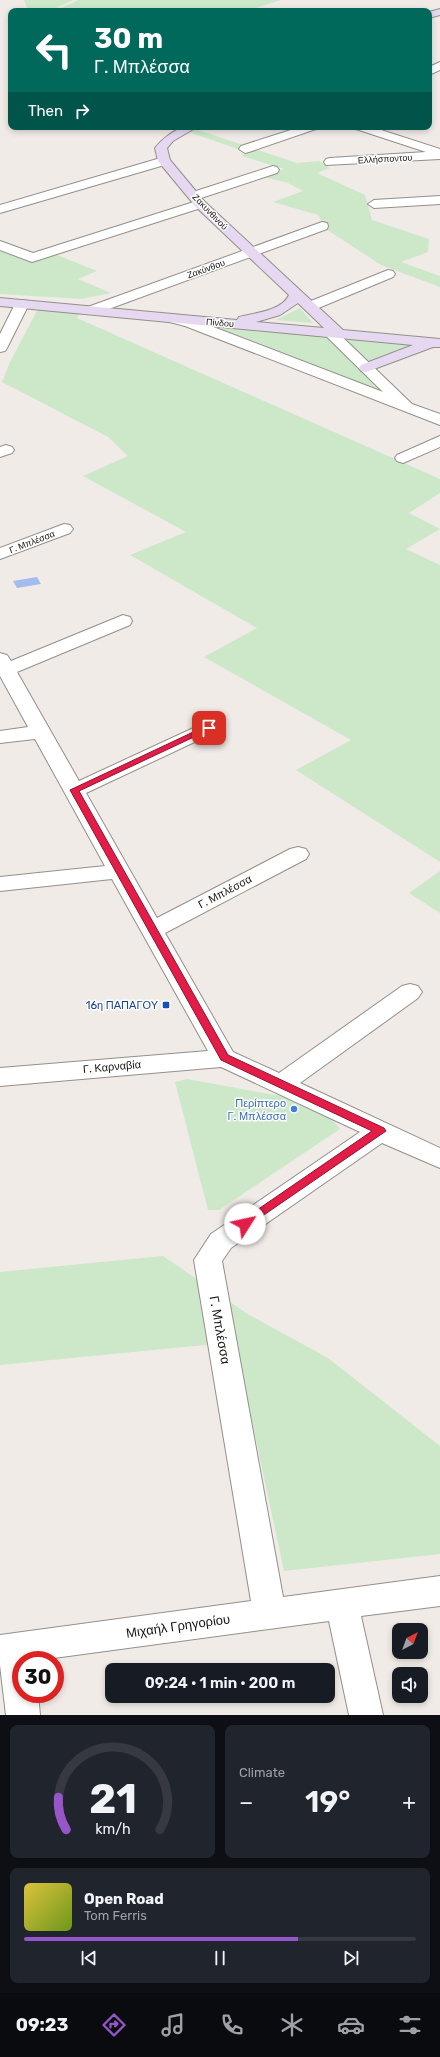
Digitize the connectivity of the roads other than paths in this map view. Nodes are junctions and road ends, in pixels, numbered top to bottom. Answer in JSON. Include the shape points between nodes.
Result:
{"nodes":[{"id":1,"x":186,"y":130,"type":"edge"},
{"id":2,"x":302,"y":130,"type":"edge"},
{"id":3,"x":369,"y":130,"type":"edge"},
{"id":4,"x":245,"y":148,"type":"dead end"},
{"id":5,"x":440,"y":154,"type":"edge"},
{"id":6,"x":164,"y":161,"type":"junction"},
{"id":7,"x":330,"y":162,"type":"dead end"},
{"id":8,"x":273,"y":170,"type":"dead end"},
{"id":9,"x":197,"y":200,"type":"junction"},
{"id":10,"x":440,"y":200,"type":"edge"},
{"id":11,"x":374,"y":204,"type":"dead end"},
{"id":12,"x":0,"y":209,"type":"edge"},
{"id":13,"x":322,"y":226,"type":"dead end"},
{"id":14,"x":0,"y":245,"type":"edge"},
{"id":15,"x":251,"y":253,"type":"junction"},
{"id":16,"x":388,"y":274,"type":"dead end"},
{"id":17,"x":297,"y":293,"type":"junction"},
{"id":18,"x":0,"y":302,"type":"edge"},
{"id":19,"x":22,"y":304,"type":"junction"},
{"id":20,"x":311,"y":306,"type":"junction"},
{"id":21,"x":90,"y":310,"type":"junction"},
{"id":22,"x":171,"y":318,"type":"junction"},
{"id":23,"x":226,"y":323,"type":"junction"},
{"id":24,"x":334,"y":333,"type":"junction"},
{"id":25,"x":436,"y":343,"type":"edge"},
{"id":26,"x":0,"y":348,"type":"edge"},
{"id":27,"x":366,"y":368,"type":"junction"},
{"id":28,"x":407,"y":407,"type":"junction"},
{"id":29,"x":440,"y":420,"type":"edge"},
{"id":30,"x":440,"y":441,"type":"edge"},
{"id":31,"x":403,"y":458,"type":"dead end"},
{"id":32,"x":64,"y":530,"type":"dead end"},
{"id":33,"x":0,"y":554,"type":"edge"},
{"id":34,"x":123,"y":621,"type":"dead end"},
{"id":35,"x":3,"y":665,"type":"edge"},
{"id":36,"x":209,"y":728,"type":"dead end"},
{"id":37,"x":42,"y":732,"type":"junction"},
{"id":38,"x":0,"y":737,"type":"edge"},
{"id":39,"x":74,"y":790,"type":"junction"},
{"id":40,"x":298,"y":854,"type":"dead end"},
{"id":41,"x":120,"y":871,"type":"junction"},
{"id":42,"x":0,"y":884,"type":"edge"},
{"id":43,"x":152,"y":930,"type":"junction"},
{"id":44,"x":410,"y":992,"type":"dead end"},
{"id":45,"x":224,"y":1058,"type":"junction"},
{"id":46,"x":0,"y":1077,"type":"edge"},
{"id":47,"x":281,"y":1084,"type":"junction"},
{"id":48,"x":381,"y":1131,"type":"junction"},
{"id":49,"x":440,"y":1158,"type":"edge"},
{"id":50,"x":440,"y":1591,"type":"edge"},
{"id":51,"x":342,"y":1604,"type":"junction"},
{"id":52,"x":270,"y":1614,"type":"junction"},
{"id":53,"x":8,"y":1649,"type":"edge"},
{"id":54,"x":23,"y":1715,"type":"edge"},
{"id":55,"x":366,"y":1715,"type":"edge"}],
"edges":[{"from":1,"to":6,"type":"street","via":[[169,139],[161,148]]},
{"from":2,"to":4,"type":"street"},
{"from":3,"to":5,"type":"street","name":"Ελλήσποντου"},
{"from":5,"to":7,"type":"street","name":"Ελλήσποντου"},
{"from":6,"to":9,"type":"street","name":"Ζακυνθινού"},
{"from":6,"to":12,"type":"street"},
{"from":8,"to":9,"type":"street"},
{"from":9,"to":14,"type":"street","via":[[32,258]]},
{"from":9,"to":15,"type":"street","name":"Ζακυνθινού"},
{"from":10,"to":11,"type":"street"},
{"from":13,"to":15,"type":"street","name":"Ζακύνθου"},
{"from":15,"to":17,"type":"street","name":"Ζακυνθινού"},
{"from":15,"to":21,"type":"street","name":"Ζακύνθου"},
{"from":16,"to":20,"type":"street"},
{"from":17,"to":20,"type":"street","name":"Ζακυνθινού"},
{"from":17,"to":23,"type":"street","via":[[291,304],[271,313]]},
{"from":18,"to":19,"type":"street","name":"Πίνδου"},
{"from":19,"to":21,"type":"street","name":"Πίνδου"},
{"from":19,"to":26,"type":"street"},
{"from":20,"to":24,"type":"street","name":"Ζακυνθινού"},
{"from":21,"to":22,"type":"street","name":"Πίνδου"},
{"from":22,"to":23,"type":"street","name":"Πίνδου"},
{"from":22,"to":28,"type":"street","via":[[190,323]]},
{"from":23,"to":24,"type":"street","name":"Πίνδου"},
{"from":24,"to":25,"type":"street","name":"Πίνδου"},
{"from":24,"to":27,"type":"street","name":"Ζακυνθινού"},
{"from":25,"to":27,"type":"street"},
{"from":27,"to":28,"type":"street","name":"Ζακυνθινού"},
{"from":28,"to":29,"type":"street","name":"Ζακυνθινού"},
{"from":30,"to":31,"type":"street"},
{"from":32,"to":33,"type":"street","name":"Γ. Μπλέσσα"},
{"from":34,"to":35,"type":"street"},
{"from":35,"to":37,"type":"street"},
{"from":36,"to":39,"type":"street"},
{"from":37,"to":38,"type":"street"},
{"from":37,"to":39,"type":"street"},
{"from":39,"to":41,"type":"street"},
{"from":40,"to":43,"type":"street","name":"Γ. Μπλέσσα"},
{"from":41,"to":42,"type":"street"},
{"from":41,"to":43,"type":"street"},
{"from":43,"to":45,"type":"street"},
{"from":44,"to":47,"type":"street"},
{"from":45,"to":46,"type":"street","name":"Γ. Καρναβία"},
{"from":45,"to":47,"type":"street"},
{"from":47,"to":48,"type":"street"},
{"from":48,"to":49,"type":"street"},
{"from":48,"to":52,"type":"street","name":"Γ. Μπλέσσα","via":[[221,1241],[208,1260]]},
{"from":50,"to":51,"type":"street","name":"Μιχαήλ Γρηγορίου"},
{"from":51,"to":52,"type":"street","name":"Μιχαήλ Γρηγορίου"},
{"from":51,"to":55,"type":"street"},
{"from":52,"to":53,"type":"street","name":"Μιχαήλ Γρηγορίου"},
{"from":53,"to":54,"type":"street","name":"Μιχαήλ Γρηγορίου"}]}
